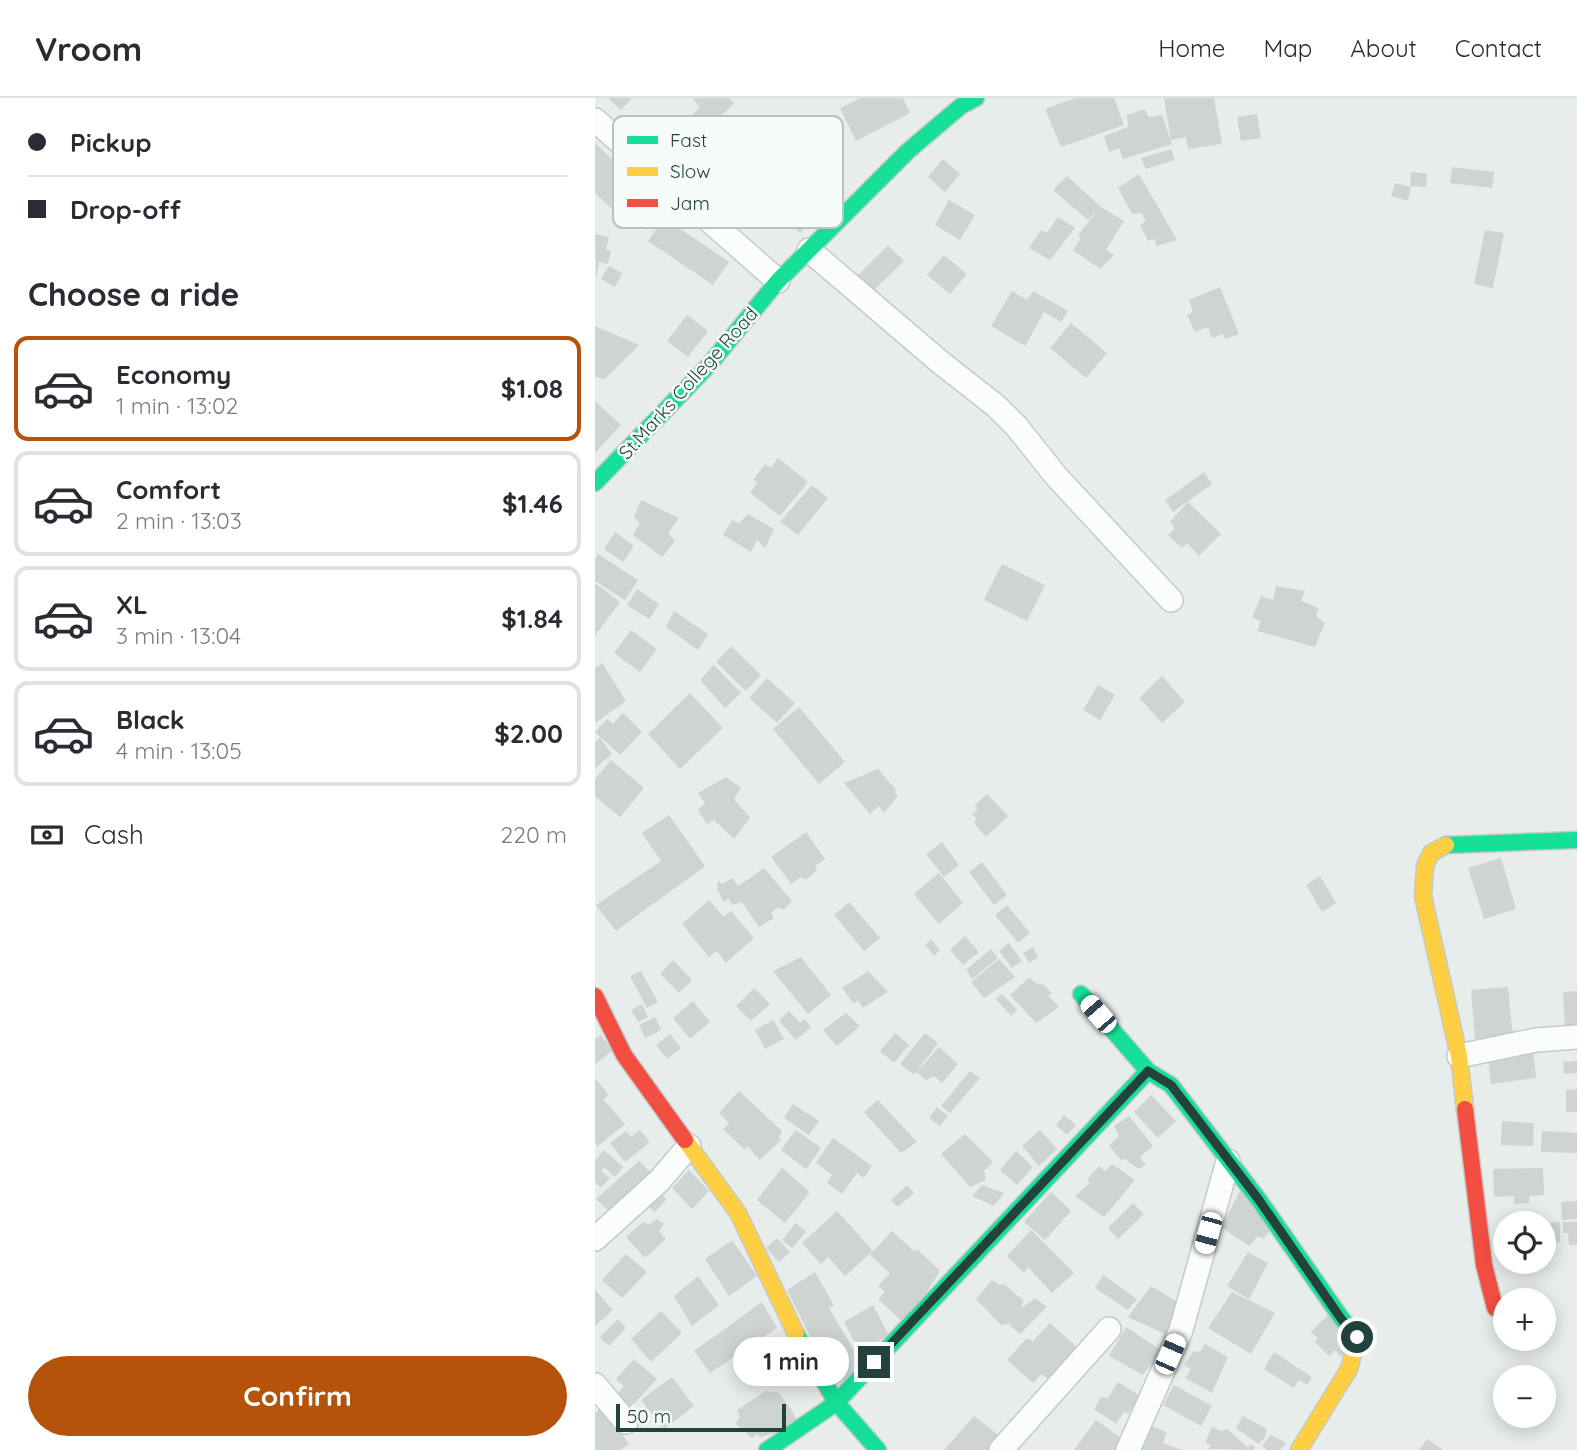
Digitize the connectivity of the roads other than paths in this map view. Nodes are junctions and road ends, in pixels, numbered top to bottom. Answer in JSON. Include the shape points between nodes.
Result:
{"nodes":[{"id":1,"x":976,"y":98,"type":"edge"},
{"id":2,"x":595,"y":120,"type":"edge"},
{"id":3,"x":613,"y":136,"type":"edge"},
{"id":4,"x":843,"y":216,"type":"edge"},
{"id":5,"x":718,"y":228,"type":"edge"},
{"id":6,"x":831,"y":228,"type":"edge"},
{"id":7,"x":809,"y":250,"type":"junction"},
{"id":8,"x":779,"y":281,"type":"junction"},
{"id":9,"x":595,"y":483,"type":"edge"},
{"id":10,"x":1171,"y":600,"type":"dead end"},
{"id":11,"x":1577,"y":840,"type":"edge"},
{"id":12,"x":1081,"y":994,"type":"dead end"},
{"id":13,"x":595,"y":996,"type":"edge"},
{"id":14,"x":1577,"y":1037,"type":"edge"},
{"id":15,"x":1459,"y":1056,"type":"junction"},
{"id":16,"x":1148,"y":1071,"type":"junction"},
{"id":17,"x":689,"y":1146,"type":"junction"},
{"id":18,"x":1228,"y":1161,"type":"junction"},
{"id":19,"x":595,"y":1239,"type":"edge"},
{"id":20,"x":1493,"y":1300,"type":"edge"},
{"id":21,"x":1109,"y":1329,"type":"dead end"},
{"id":22,"x":595,"y":1385,"type":"edge"},
{"id":23,"x":836,"y":1403,"type":"junction"},
{"id":24,"x":626,"y":1422,"type":"dead end"},
{"id":25,"x":767,"y":1450,"type":"edge"},
{"id":26,"x":878,"y":1450,"type":"edge"},
{"id":27,"x":1001,"y":1450,"type":"edge"},
{"id":28,"x":1128,"y":1450,"type":"edge"},
{"id":29,"x":1299,"y":1450,"type":"edge"}],
"edges":[{"from":1,"to":4,"type":"street","name":"St.Marks College Road","via":[[908,151]]},
{"from":2,"to":3,"type":"street"},
{"from":5,"to":8,"type":"street"},
{"from":6,"to":7,"type":"street","name":"St.Marks College Road"},
{"from":7,"to":8,"type":"street","name":"St.Marks College Road"},
{"from":7,"to":10,"type":"street","via":[[996,406]]},
{"from":8,"to":9,"type":"street","name":"St.Marks College Road","via":[[709,365]]},
{"from":11,"to":15,"type":"street","via":[[1444,845],[1431,853],[1425,866],[1423,896]]},
{"from":12,"to":16,"type":"street"},
{"from":13,"to":17,"type":"street","via":[[627,1061]]},
{"from":14,"to":15,"type":"street","via":[[1536,1040]]},
{"from":15,"to":20,"type":"street","via":[[1484,1265]]},
{"from":16,"to":18,"type":"street","via":[[1171,1085]]},
{"from":16,"to":23,"type":"street"},
{"from":17,"to":19,"type":"street","via":[[659,1181]]},
{"from":17,"to":23,"type":"street","via":[[737,1212]]},
{"from":18,"to":28,"type":"street","via":[[1181,1330]]},
{"from":18,"to":29,"type":"street","via":[[1357,1337],[1349,1369]]},
{"from":21,"to":27,"type":"street"},
{"from":22,"to":24,"type":"street"},
{"from":23,"to":25,"type":"street"},
{"from":23,"to":26,"type":"street"}]}
